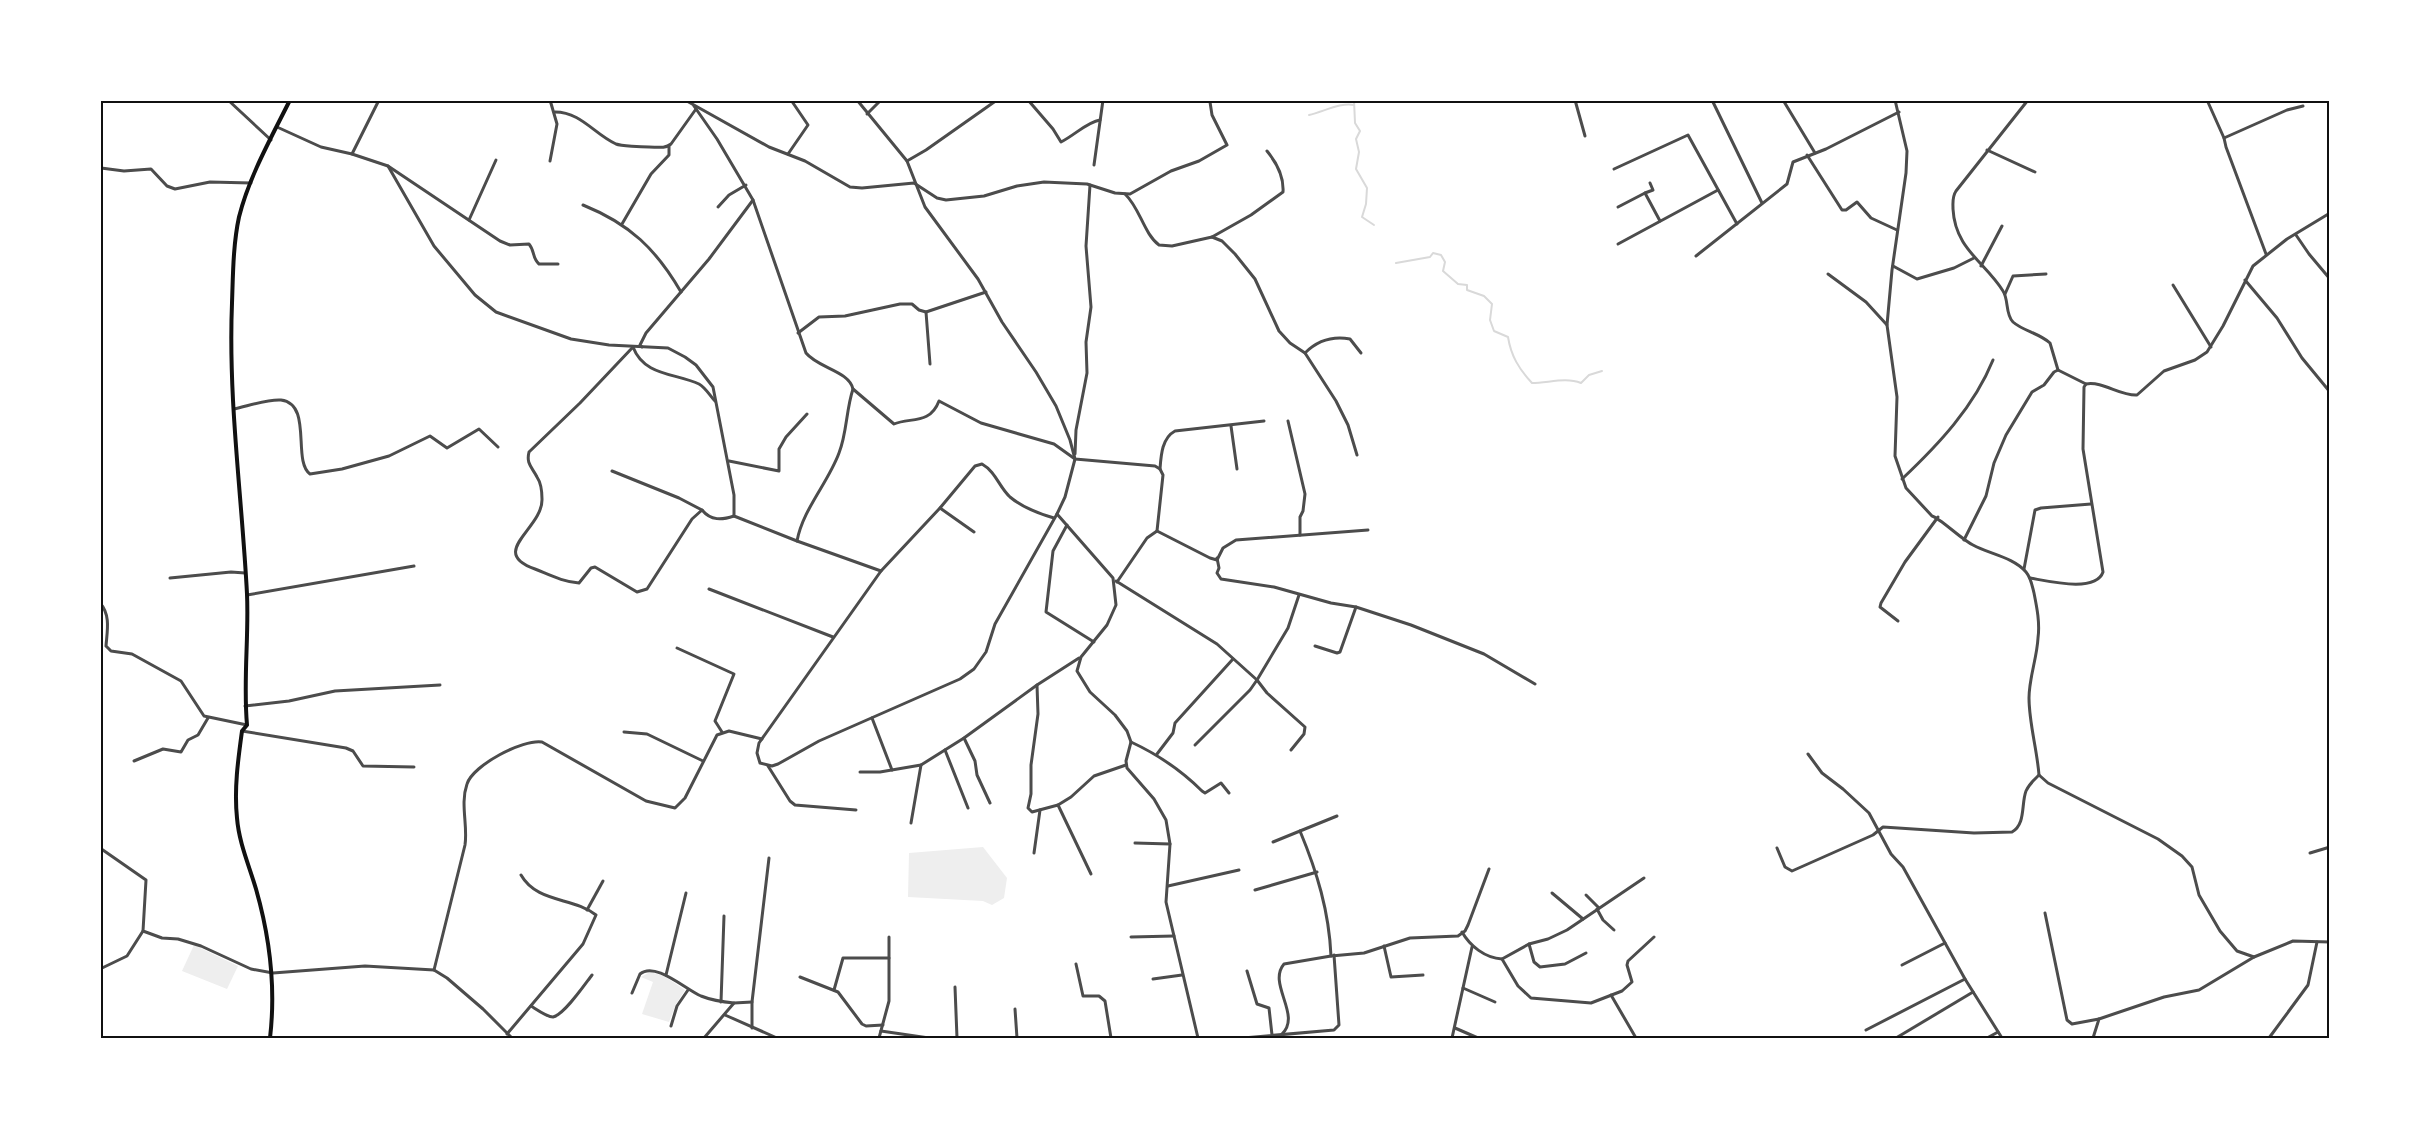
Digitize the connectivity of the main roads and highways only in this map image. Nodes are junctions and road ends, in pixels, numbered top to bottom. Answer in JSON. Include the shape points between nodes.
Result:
{"nodes":[{"id":1,"x":290,"y":100,"type":"edge"},
{"id":2,"x":270,"y":1038,"type":"edge"}],
"edges":[{"from":1,"to":2,"type":"main road","via":[[251,183],[239,220],[231,321],[233,409],[247,595],[247,725],[242,731],[237,766],[237,820],[263,915],[273,973]]}]}
